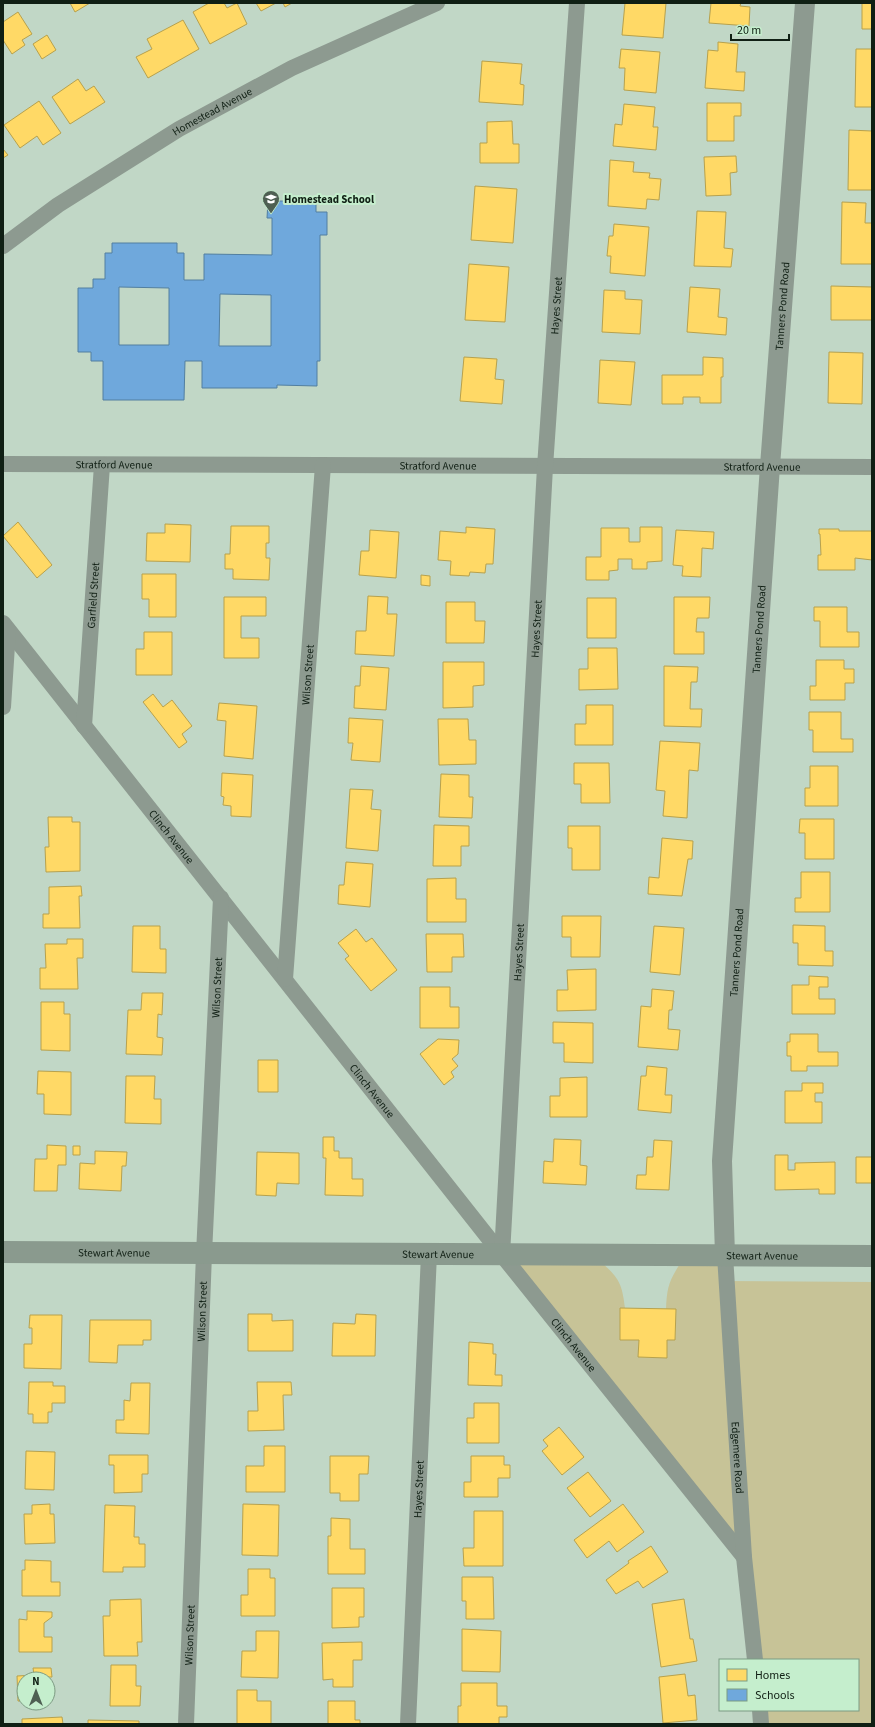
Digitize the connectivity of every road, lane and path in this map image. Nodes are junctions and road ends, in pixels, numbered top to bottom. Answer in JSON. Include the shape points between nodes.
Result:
{"nodes":[{"id":1,"x":437,"y":3,"type":"edge"},
{"id":2,"x":577,"y":3,"type":"edge"},
{"id":3,"x":804,"y":3,"type":"edge"},
{"id":4,"x":3,"y":246,"type":"edge"},
{"id":5,"x":3,"y":464,"type":"edge"},
{"id":6,"x":102,"y":465,"type":"junction"},
{"id":7,"x":323,"y":465,"type":"junction"},
{"id":8,"x":770,"y":466,"type":"junction"},
{"id":9,"x":545,"y":467,"type":"junction"},
{"id":10,"x":872,"y":467,"type":"edge"},
{"id":11,"x":6,"y":627,"type":"edge"},
{"id":12,"x":3,"y":707,"type":"edge"},
{"id":13,"x":84,"y":726,"type":"junction"},
{"id":14,"x":221,"y":898,"type":"junction"},
{"id":15,"x":285,"y":979,"type":"junction"},
{"id":16,"x":3,"y":1252,"type":"edge"},
{"id":17,"x":204,"y":1254,"type":"junction"},
{"id":18,"x":429,"y":1254,"type":"junction"},
{"id":19,"x":502,"y":1254,"type":"junction"},
{"id":20,"x":725,"y":1255,"type":"junction"},
{"id":21,"x":872,"y":1256,"type":"edge"},
{"id":22,"x":744,"y":1557,"type":"junction"},
{"id":23,"x":755,"y":1659,"type":"edge"},
{"id":24,"x":760,"y":1711,"type":"edge"},
{"id":25,"x":186,"y":1724,"type":"edge"},
{"id":26,"x":408,"y":1724,"type":"edge"},
{"id":27,"x":762,"y":1724,"type":"edge"}],
"edges":[{"from":1,"to":4,"type":"street","name":"Homestead Avenue","via":[[292,68],[179,129],[58,205]]},
{"from":2,"to":9,"type":"street","name":"Hayes Street"},
{"from":3,"to":8,"type":"street","name":"Tanners Pond Road"},
{"from":5,"to":6,"type":"street","name":"Stratford Avenue"},
{"from":6,"to":7,"type":"street","name":"Stratford Avenue"},
{"from":6,"to":13,"type":"street","name":"Garfield Street"},
{"from":7,"to":9,"type":"street","name":"Stratford Avenue"},
{"from":7,"to":15,"type":"street","name":"Wilson Street"},
{"from":8,"to":9,"type":"street","name":"Stratford Avenue"},
{"from":8,"to":10,"type":"street","name":"Stratford Avenue"},
{"from":8,"to":20,"type":"street","name":"Tanners Pond Road","via":[[722,1161]]},
{"from":9,"to":19,"type":"street","name":"Hayes Street"},
{"from":11,"to":12,"type":"street"},
{"from":11,"to":13,"type":"street","name":"Clinch Avenue"},
{"from":13,"to":14,"type":"street","name":"Clinch Avenue"},
{"from":14,"to":15,"type":"street","name":"Clinch Avenue"},
{"from":14,"to":17,"type":"street","name":"Wilson Street"},
{"from":15,"to":19,"type":"street","name":"Clinch Avenue"},
{"from":16,"to":17,"type":"main road","name":"Stewart Avenue"},
{"from":17,"to":18,"type":"main road","name":"Stewart Avenue"},
{"from":17,"to":25,"type":"street","name":"Wilson Street"},
{"from":18,"to":19,"type":"main road","name":"Stewart Avenue"},
{"from":18,"to":26,"type":"street","name":"Hayes Street"},
{"from":19,"to":20,"type":"main road","name":"Stewart Avenue"},
{"from":19,"to":22,"type":"street","name":"Clinch Avenue"},
{"from":20,"to":21,"type":"main road","name":"Stewart Avenue"},
{"from":20,"to":22,"type":"street","name":"Edgemere Road"},
{"from":22,"to":23,"type":"street","name":"Edgemere Road"},
{"from":24,"to":27,"type":"street"}]}
